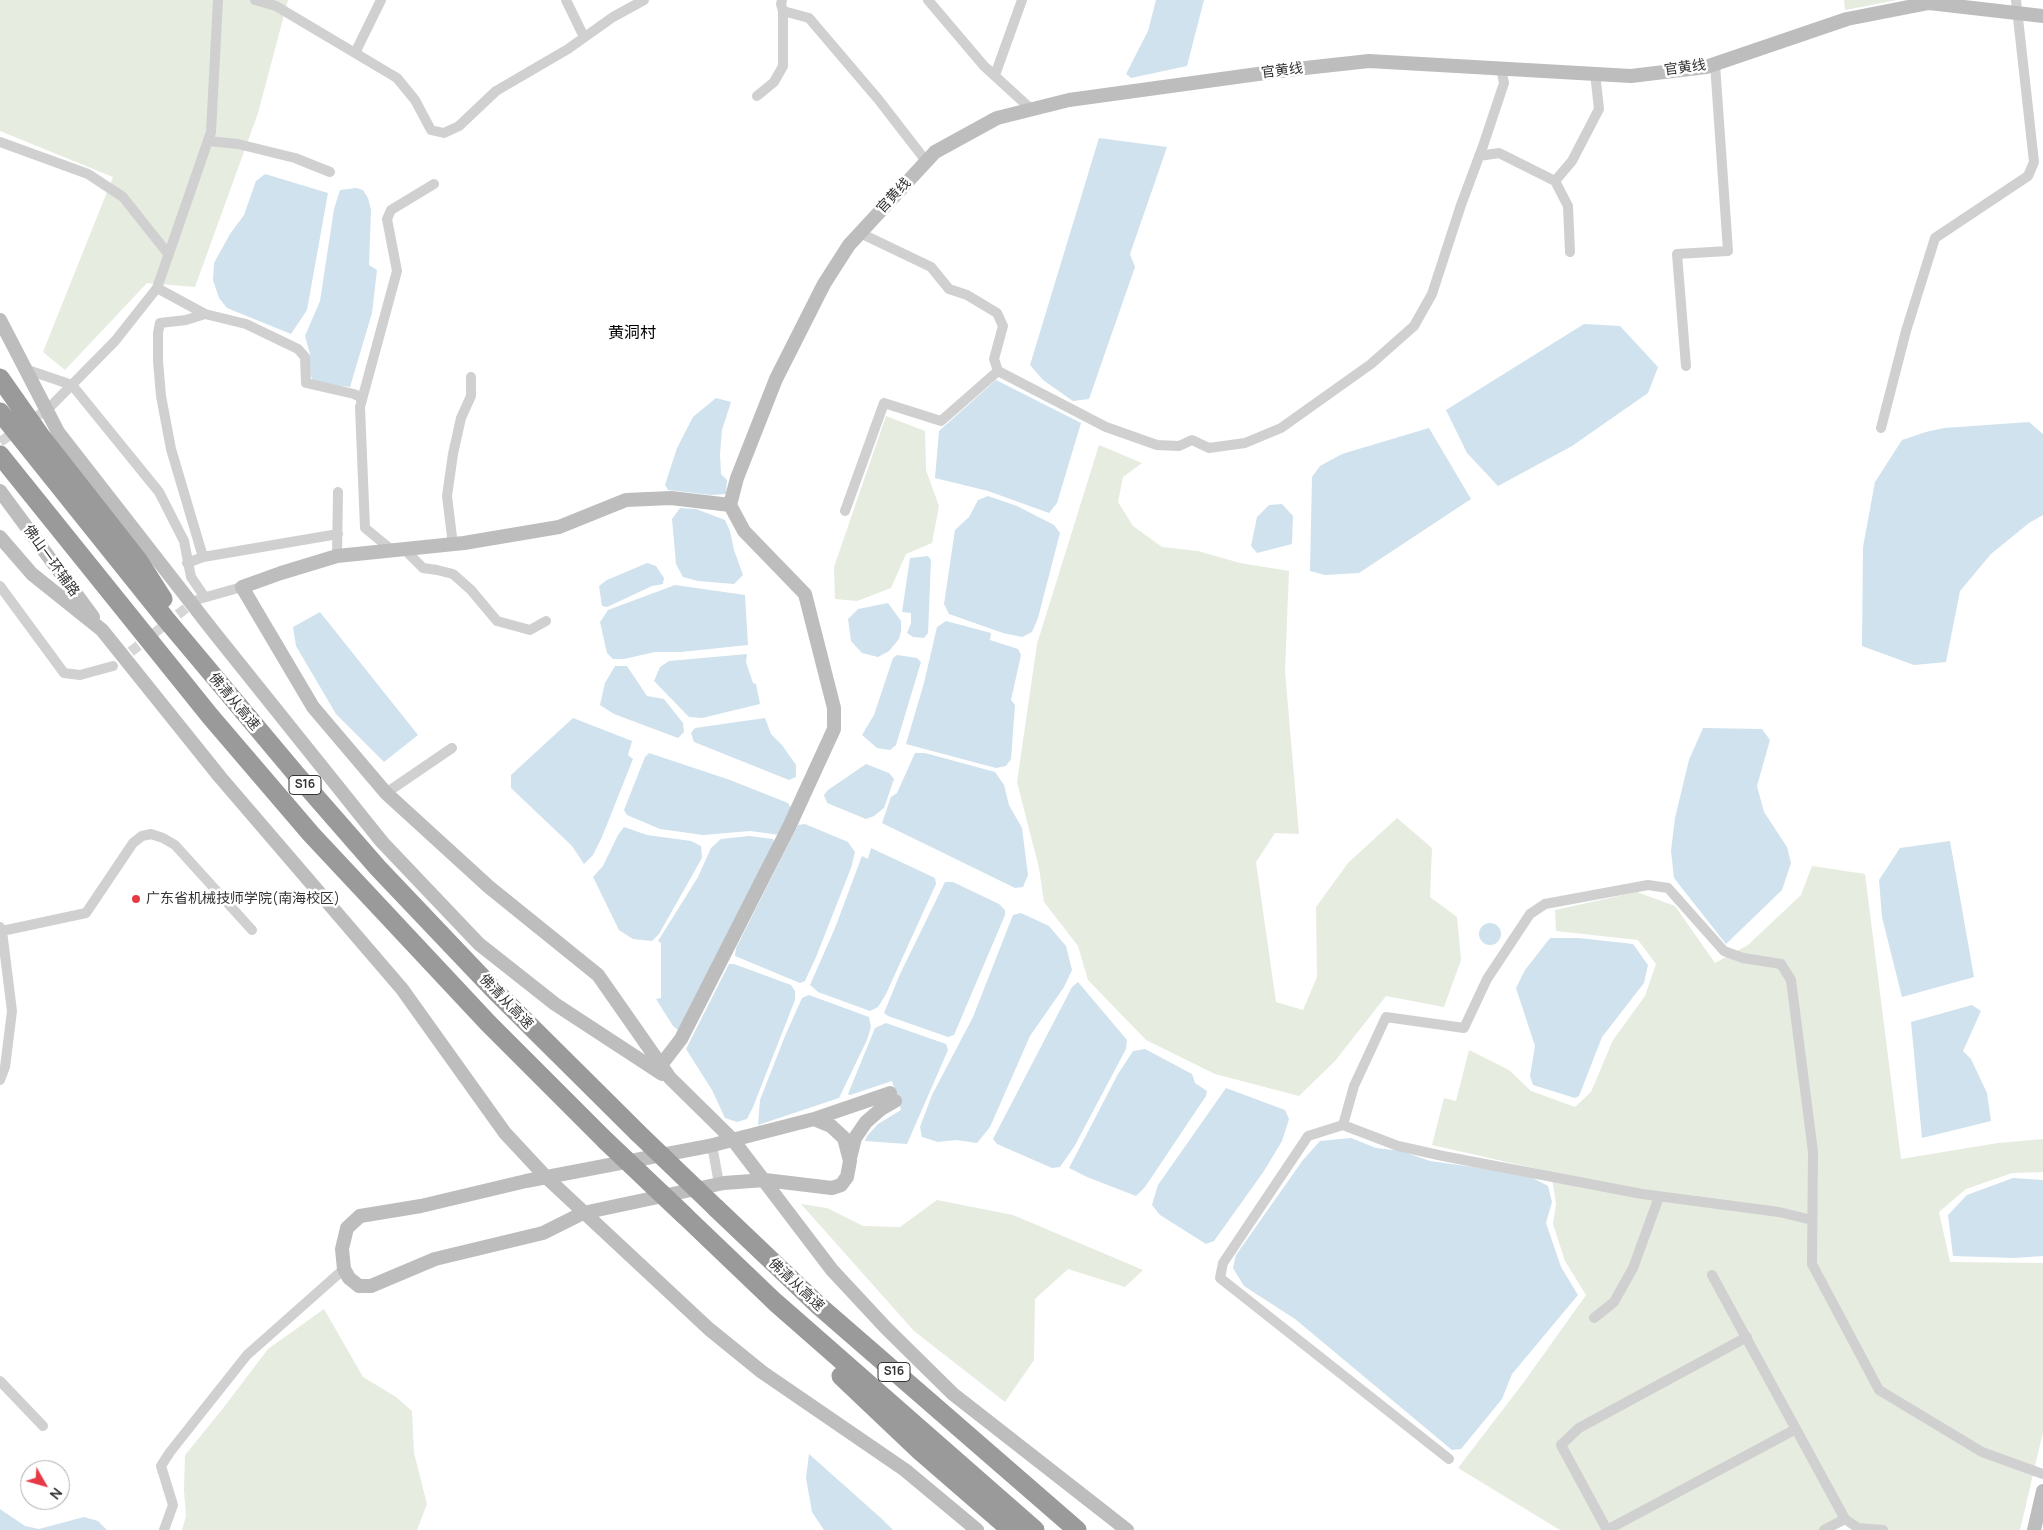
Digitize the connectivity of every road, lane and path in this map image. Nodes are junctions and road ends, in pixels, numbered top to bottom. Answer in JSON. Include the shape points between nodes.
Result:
{"nodes":[{"id":1,"x":218,"y":0,"type":"edge"},
{"id":2,"x":255,"y":0,"type":"edge"},
{"id":3,"x":381,"y":0,"type":"edge"},
{"id":4,"x":566,"y":0,"type":"edge"},
{"id":5,"x":644,"y":0,"type":"edge"},
{"id":6,"x":928,"y":0,"type":"edge"},
{"id":7,"x":1022,"y":0,"type":"edge"},
{"id":8,"x":783,"y":5,"type":"edge"},
{"id":9,"x":2016,"y":6,"type":"edge"},
{"id":10,"x":2043,"y":16,"type":"edge"},
{"id":11,"x":584,"y":37,"type":"junction"},
{"id":12,"x":355,"y":54,"type":"junction"},
{"id":13,"x":1715,"y":64,"type":"junction"},
{"id":14,"x":1501,"y":68,"type":"junction"},
{"id":15,"x":1595,"y":73,"type":"junction"},
{"id":16,"x":995,"y":75,"type":"junction"},
{"id":17,"x":757,"y":96,"type":"dead end"},
{"id":18,"x":1031,"y":109,"type":"junction"},
{"id":19,"x":208,"y":141,"type":"junction"},
{"id":20,"x":0,"y":142,"type":"edge"},
{"id":21,"x":1479,"y":156,"type":"junction"},
{"id":22,"x":926,"y":162,"type":"junction"},
{"id":23,"x":330,"y":172,"type":"dead end"},
{"id":24,"x":1555,"y":181,"type":"junction"},
{"id":25,"x":434,"y":184,"type":"dead end"},
{"id":26,"x":860,"y":233,"type":"junction"},
{"id":27,"x":1570,"y":252,"type":"dead end"},
{"id":28,"x":169,"y":255,"type":"junction"},
{"id":29,"x":157,"y":288,"type":"junction"},
{"id":30,"x":205,"y":314,"type":"junction"},
{"id":31,"x":0,"y":320,"type":"edge"},
{"id":32,"x":1686,"y":366,"type":"dead end"},
{"id":33,"x":26,"y":369,"type":"junction"},
{"id":34,"x":998,"y":371,"type":"junction"},
{"id":35,"x":471,"y":377,"type":"dead end"},
{"id":36,"x":0,"y":378,"type":"edge"},
{"id":37,"x":72,"y":385,"type":"junction"},
{"id":38,"x":362,"y":398,"type":"junction"},
{"id":39,"x":49,"y":408,"type":"tunnel mouth"},
{"id":40,"x":0,"y":412,"type":"edge"},
{"id":41,"x":1881,"y":428,"type":"dead end"},
{"id":42,"x":0,"y":455,"type":"edge"},
{"id":43,"x":0,"y":491,"type":"edge"},
{"id":44,"x":338,"y":492,"type":"dead end"},
{"id":45,"x":730,"y":505,"type":"junction"},
{"id":46,"x":846,"y":511,"type":"dead end"},
{"id":47,"x":338,"y":534,"type":"junction"},
{"id":48,"x":0,"y":537,"type":"edge"},
{"id":49,"x":453,"y":545,"type":"junction"},
{"id":50,"x":399,"y":550,"type":"junction"},
{"id":51,"x":337,"y":556,"type":"junction"},
{"id":52,"x":203,"y":557,"type":"junction"},
{"id":53,"x":187,"y":563,"type":"junction"},
{"id":54,"x":0,"y":586,"type":"edge"},
{"id":55,"x":242,"y":586,"type":"junction"},
{"id":56,"x":546,"y":621,"type":"dead end"},
{"id":57,"x":102,"y":630,"type":"junction"},
{"id":58,"x":113,"y":666,"type":"tunnel mouth"},
{"id":59,"x":204,"y":666,"type":"junction"},
{"id":60,"x":452,"y":748,"type":"dead end"},
{"id":61,"x":386,"y":792,"type":"junction"},
{"id":62,"x":1,"y":929,"type":"edge"},
{"id":63,"x":252,"y":930,"type":"dead end"},
{"id":64,"x":661,"y":1065,"type":"junction"},
{"id":65,"x":0,"y":1080,"type":"edge"},
{"id":66,"x":677,"y":1085,"type":"junction"},
{"id":67,"x":814,"y":1119,"type":"junction"},
{"id":68,"x":1343,"y":1125,"type":"junction"},
{"id":69,"x":733,"y":1140,"type":"junction"},
{"id":70,"x":712,"y":1145,"type":"junction"},
{"id":71,"x":850,"y":1161,"type":"junction"},
{"id":72,"x":546,"y":1177,"type":"junction"},
{"id":73,"x":765,"y":1180,"type":"junction"},
{"id":74,"x":719,"y":1184,"type":"junction"},
{"id":75,"x":1659,"y":1197,"type":"junction"},
{"id":76,"x":583,"y":1213,"type":"junction"},
{"id":77,"x":1812,"y":1220,"type":"junction"},
{"id":78,"x":344,"y":1269,"type":"junction"},
{"id":79,"x":1712,"y":1275,"type":"dead end"},
{"id":80,"x":775,"y":1302,"type":"junction"},
{"id":81,"x":1594,"y":1318,"type":"dead end"},
{"id":82,"x":1747,"y":1337,"type":"junction"},
{"id":83,"x":0,"y":1381,"type":"edge"},
{"id":84,"x":43,"y":1426,"type":"dead end"},
{"id":85,"x":1796,"y":1429,"type":"junction"},
{"id":86,"x":1449,"y":1459,"type":"dead end"},
{"id":87,"x":2043,"y":1474,"type":"edge"},
{"id":88,"x":2043,"y":1491,"type":"edge"},
{"id":89,"x":1845,"y":1519,"type":"junction"},
{"id":90,"x":164,"y":1530,"type":"edge"},
{"id":91,"x":977,"y":1530,"type":"edge"},
{"id":92,"x":1011,"y":1530,"type":"edge"},
{"id":93,"x":1035,"y":1530,"type":"edge"},
{"id":94,"x":1077,"y":1530,"type":"edge"},
{"id":95,"x":1127,"y":1530,"type":"edge"},
{"id":96,"x":1607,"y":1530,"type":"edge"},
{"id":97,"x":1824,"y":1530,"type":"edge"},
{"id":98,"x":1883,"y":1530,"type":"edge"},
{"id":99,"x":2034,"y":1530,"type":"edge"}],
"edges":[{"from":1,"to":19,"type":"street"},
{"from":2,"to":12,"type":"street","via":[[276,6]]},
{"from":3,"to":12,"type":"street"},
{"from":4,"to":11,"type":"street"},
{"from":5,"to":11,"type":"street"},
{"from":6,"to":16,"type":"street"},
{"from":7,"to":16,"type":"street"},
{"from":8,"to":17,"type":"street","via":[[782,66],[774,82]]},
{"from":8,"to":22,"type":"street","via":[[808,18],[878,99]]},
{"from":9,"to":10,"type":"street","name":"官黄线"},
{"from":9,"to":13,"type":"street","name":"官黄线","via":[[1929,3],[1847,19]]},
{"from":9,"to":41,"type":"street","via":[[2034,162],[2028,176],[1935,238]]},
{"from":11,"to":12,"type":"street","via":[[496,91],[459,126],[444,133],[431,130],[415,100],[397,78]]},
{"from":13,"to":15,"type":"street","name":"官黄线","via":[[1631,76]]},
{"from":13,"to":32,"type":"street","via":[[1728,251],[1677,254]]},
{"from":14,"to":15,"type":"street","name":"官黄线"},
{"from":14,"to":18,"type":"street","name":"官黄线","via":[[1369,61],[1069,100]]},
{"from":14,"to":21,"type":"street","via":[[1504,83]]},
{"from":15,"to":24,"type":"street","via":[[1599,109],[1572,161]]},
{"from":16,"to":18,"type":"street"},
{"from":18,"to":22,"type":"street","name":"官黄线","via":[[997,118],[935,152]]},
{"from":19,"to":23,"type":"street","via":[[238,144],[295,158]]},
{"from":19,"to":28,"type":"street"},
{"from":20,"to":28,"type":"street","via":[[88,174],[123,197]]},
{"from":21,"to":24,"type":"street","via":[[1499,153]]},
{"from":21,"to":34,"type":"street","via":[[1432,294],[1414,326],[1372,364],[1281,428],[1245,443],[1209,448],[1192,440],[1179,446],[1157,445],[1106,428]]},
{"from":22,"to":26,"type":"street","name":"官黄线"},
{"from":24,"to":27,"type":"street","via":[[1568,206]]},
{"from":25,"to":38,"type":"street","via":[[391,210],[387,220],[397,271]]},
{"from":26,"to":34,"type":"street","via":[[931,267],[949,289],[967,294],[997,313],[1003,326],[994,358]]},
{"from":26,"to":45,"type":"street","name":"官黄线","via":[[824,284],[776,379],[737,478]]},
{"from":28,"to":29,"type":"street"},
{"from":29,"to":30,"type":"street"},
{"from":29,"to":37,"type":"street","via":[[115,341]]},
{"from":30,"to":38,"type":"street","via":[[246,324],[298,349],[305,357],[306,383]]},
{"from":30,"to":52,"type":"street","via":[[186,320],[160,322],[158,361],[171,449]]},
{"from":31,"to":33,"type":"street"},
{"from":33,"to":37,"type":"street"},
{"from":33,"to":66,"type":"street","via":[[58,432],[382,842],[479,944],[554,1004],[641,1058]]},
{"from":34,"to":46,"type":"street","via":[[941,420],[884,403]]},
{"from":35,"to":49,"type":"street","via":[[471,396],[461,418],[448,496]]},
{"from":36,"to":59,"type":"highway","via":[[40,435],[138,560]]},
{"from":37,"to":39,"type":"street"},
{"from":37,"to":53,"type":"street","via":[[159,492],[184,541]]},
{"from":38,"to":50,"type":"street","via":[[365,528]]},
{"from":40,"to":59,"type":"highway","name":"佛清从高速","number":"S16"},
{"from":42,"to":80,"type":"highway","name":"佛清从高速","number":"S16","bridge":true,"via":[[210,716],[311,834],[488,1022],[606,1141]]},
{"from":43,"to":57,"type":"street","name":"佛山一环辅路"},
{"from":44,"to":47,"type":"street"},
{"from":45,"to":49,"type":"street","via":[[671,498],[626,500],[559,527]]},
{"from":45,"to":64,"type":"street","via":[[744,531],[805,594],[834,708],[834,729],[789,827],[681,1039]]},
{"from":47,"to":51,"type":"street"},
{"from":47,"to":52,"type":"street"},
{"from":48,"to":57,"type":"street","via":[[32,574]]},
{"from":49,"to":50,"type":"street"},
{"from":50,"to":51,"type":"street"},
{"from":50,"to":56,"type":"street","via":[[423,568],[453,574],[496,621],[530,630]]},
{"from":51,"to":55,"type":"street"},
{"from":52,"to":53,"type":"street"},
{"from":53,"to":55,"type":"street","via":[[200,598]]},
{"from":54,"to":58,"type":"street","via":[[64,673],[80,674]]},
{"from":55,"to":61,"type":"street","via":[[313,707]]},
{"from":57,"to":72,"type":"street","via":[[220,777],[402,989],[505,1133]]},
{"from":59,"to":94,"type":"highway","name":"佛清从高速","number":"S16","bridge":true,"via":[[378,868],[518,1016],[818,1305]]},
{"from":60,"to":61,"type":"street"},
{"from":61,"to":64,"type":"street","via":[[489,887],[598,975]]},
{"from":62,"to":63,"type":"street","via":[[86,913],[133,843],[151,834],[175,845]]},
{"from":62,"to":65,"type":"street","via":[[12,1011],[5,1067]]},
{"from":64,"to":66,"type":"street"},
{"from":66,"to":69,"type":"street"},
{"from":67,"to":69,"type":"street"},
{"from":67,"to":71,"type":"street","via":[[839,1131]]},
{"from":67,"to":71,"type":"street","via":[[892,1097],[866,1122],[855,1138]]},
{"from":68,"to":75,"type":"street","via":[[1398,1146]]},
{"from":68,"to":77,"type":"street","via":[[1354,1086],[1386,1017],[1464,1028],[1488,979],[1530,914],[1545,904],[1648,885],[1668,888],[1724,951],[1743,958],[1781,964],[1791,980],[1812,1152]]},
{"from":68,"to":86,"type":"street","via":[[1308,1136],[1223,1262],[1220,1278]]},
{"from":69,"to":70,"type":"street"},
{"from":69,"to":73,"type":"street"},
{"from":70,"to":72,"type":"street"},
{"from":70,"to":74,"type":"street"},
{"from":71,"to":73,"type":"street","via":[[847,1177],[841,1185],[832,1188]]},
{"from":72,"to":76,"type":"street"},
{"from":72,"to":78,"type":"street","via":[[421,1206],[360,1216],[347,1228],[342,1249]]},
{"from":73,"to":74,"type":"street"},
{"from":73,"to":95,"type":"street","via":[[832,1270],[954,1394]]},
{"from":74,"to":76,"type":"street"},
{"from":75,"to":77,"type":"street","via":[[1779,1212]]},
{"from":75,"to":81,"type":"street","via":[[1633,1268],[1614,1302]]},
{"from":76,"to":78,"type":"street","via":[[543,1233],[435,1258],[371,1286],[359,1286]]},
{"from":76,"to":91,"type":"street","via":[[709,1329],[762,1372],[905,1470]]},
{"from":77,"to":87,"type":"street","via":[[1812,1264],[1879,1390],[1982,1452]]},
{"from":78,"to":90,"type":"street","via":[[247,1355],[170,1452],[161,1466],[173,1505]]},
{"from":79,"to":82,"type":"street"},
{"from":80,"to":92,"type":"highway","via":[[850,1385],[920,1452]]},
{"from":80,"to":93,"type":"highway","name":"佛清从高速","number":"S16"},
{"from":82,"to":85,"type":"street"},
{"from":82,"to":96,"type":"street","via":[[1579,1428],[1561,1445]]},
{"from":83,"to":84,"type":"street"},
{"from":85,"to":89,"type":"street"},
{"from":85,"to":96,"type":"street"},
{"from":88,"to":99,"type":"street"},
{"from":89,"to":97,"type":"street"},
{"from":89,"to":98,"type":"street","via":[[1858,1528]]}]}
